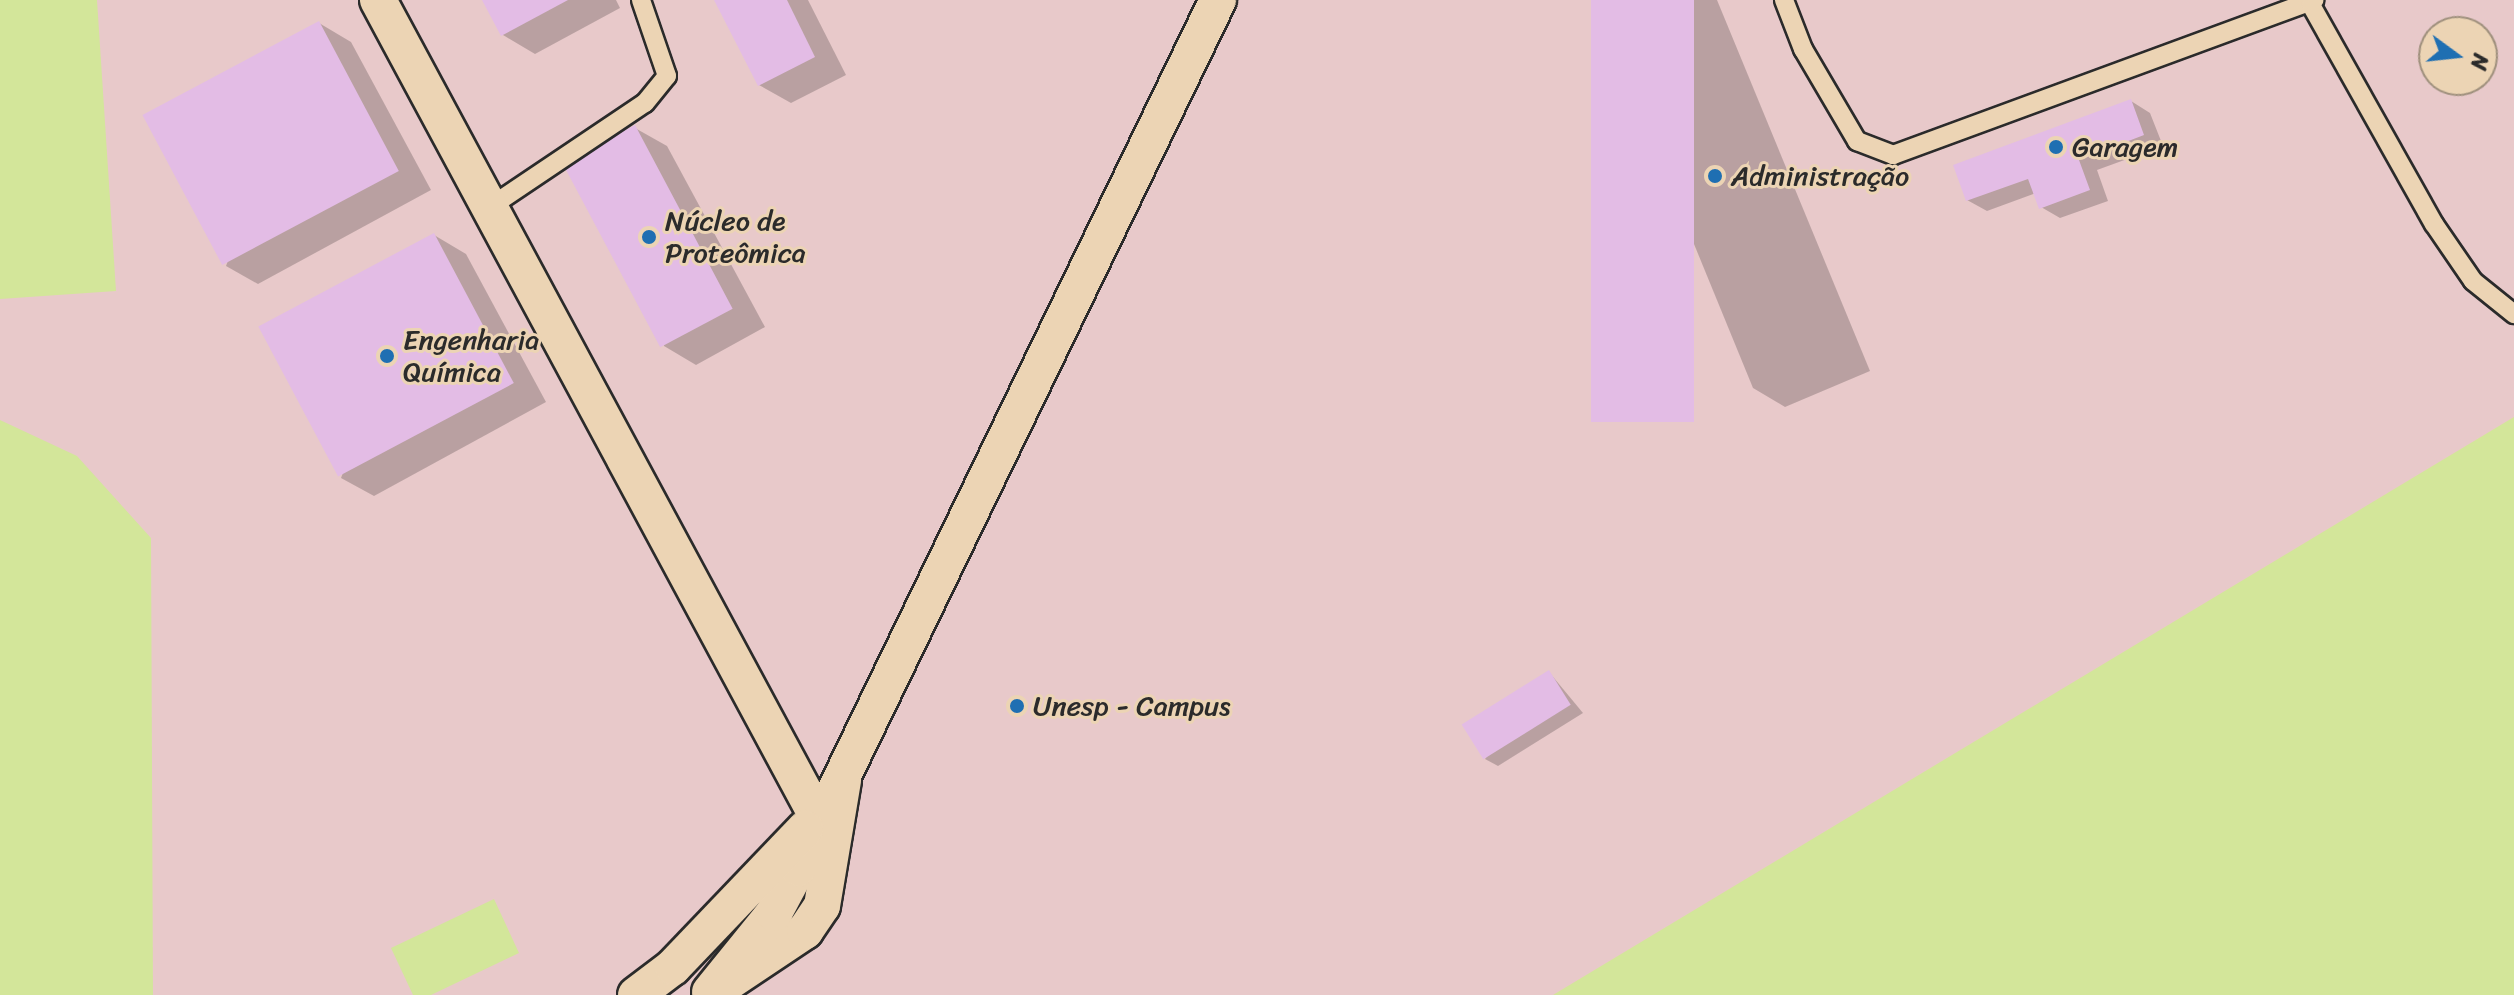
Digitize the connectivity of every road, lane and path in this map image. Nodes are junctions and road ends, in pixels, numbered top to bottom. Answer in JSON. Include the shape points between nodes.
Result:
{"nodes":[{"id":1,"x":378,"y":0,"type":"edge"},
{"id":2,"x":641,"y":0,"type":"edge"},
{"id":3,"x":1218,"y":0,"type":"edge"},
{"id":4,"x":1784,"y":0,"type":"edge"},
{"id":5,"x":2312,"y":3,"type":"edge"},
{"id":6,"x":487,"y":209,"type":"junction"},
{"id":7,"x":2514,"y":314,"type":"edge"},
{"id":8,"x":844,"y":762,"type":"junction"},
{"id":9,"x":817,"y":816,"type":"junction"},
{"id":10,"x":708,"y":994,"type":"edge"},
{"id":11,"x":636,"y":995,"type":"edge"}],
"edges":[{"from":1,"to":6,"type":"street"},
{"from":2,"to":6,"type":"lane","via":[[667,76],[645,103]]},
{"from":3,"to":8,"type":"street"},
{"from":4,"to":5,"type":"lane","via":[[1803,49],[1857,141],[1893,155]]},
{"from":5,"to":7,"type":"lane","via":[[2434,224],[2473,281]]},
{"from":6,"to":9,"type":"street"},
{"from":8,"to":9,"type":"street"},
{"from":8,"to":10,"type":"street","via":[[840,829],[822,906],[774,956]]},
{"from":9,"to":10,"type":"street","via":[[774,913]]},
{"from":9,"to":11,"type":"street","via":[[673,967]]}]}
